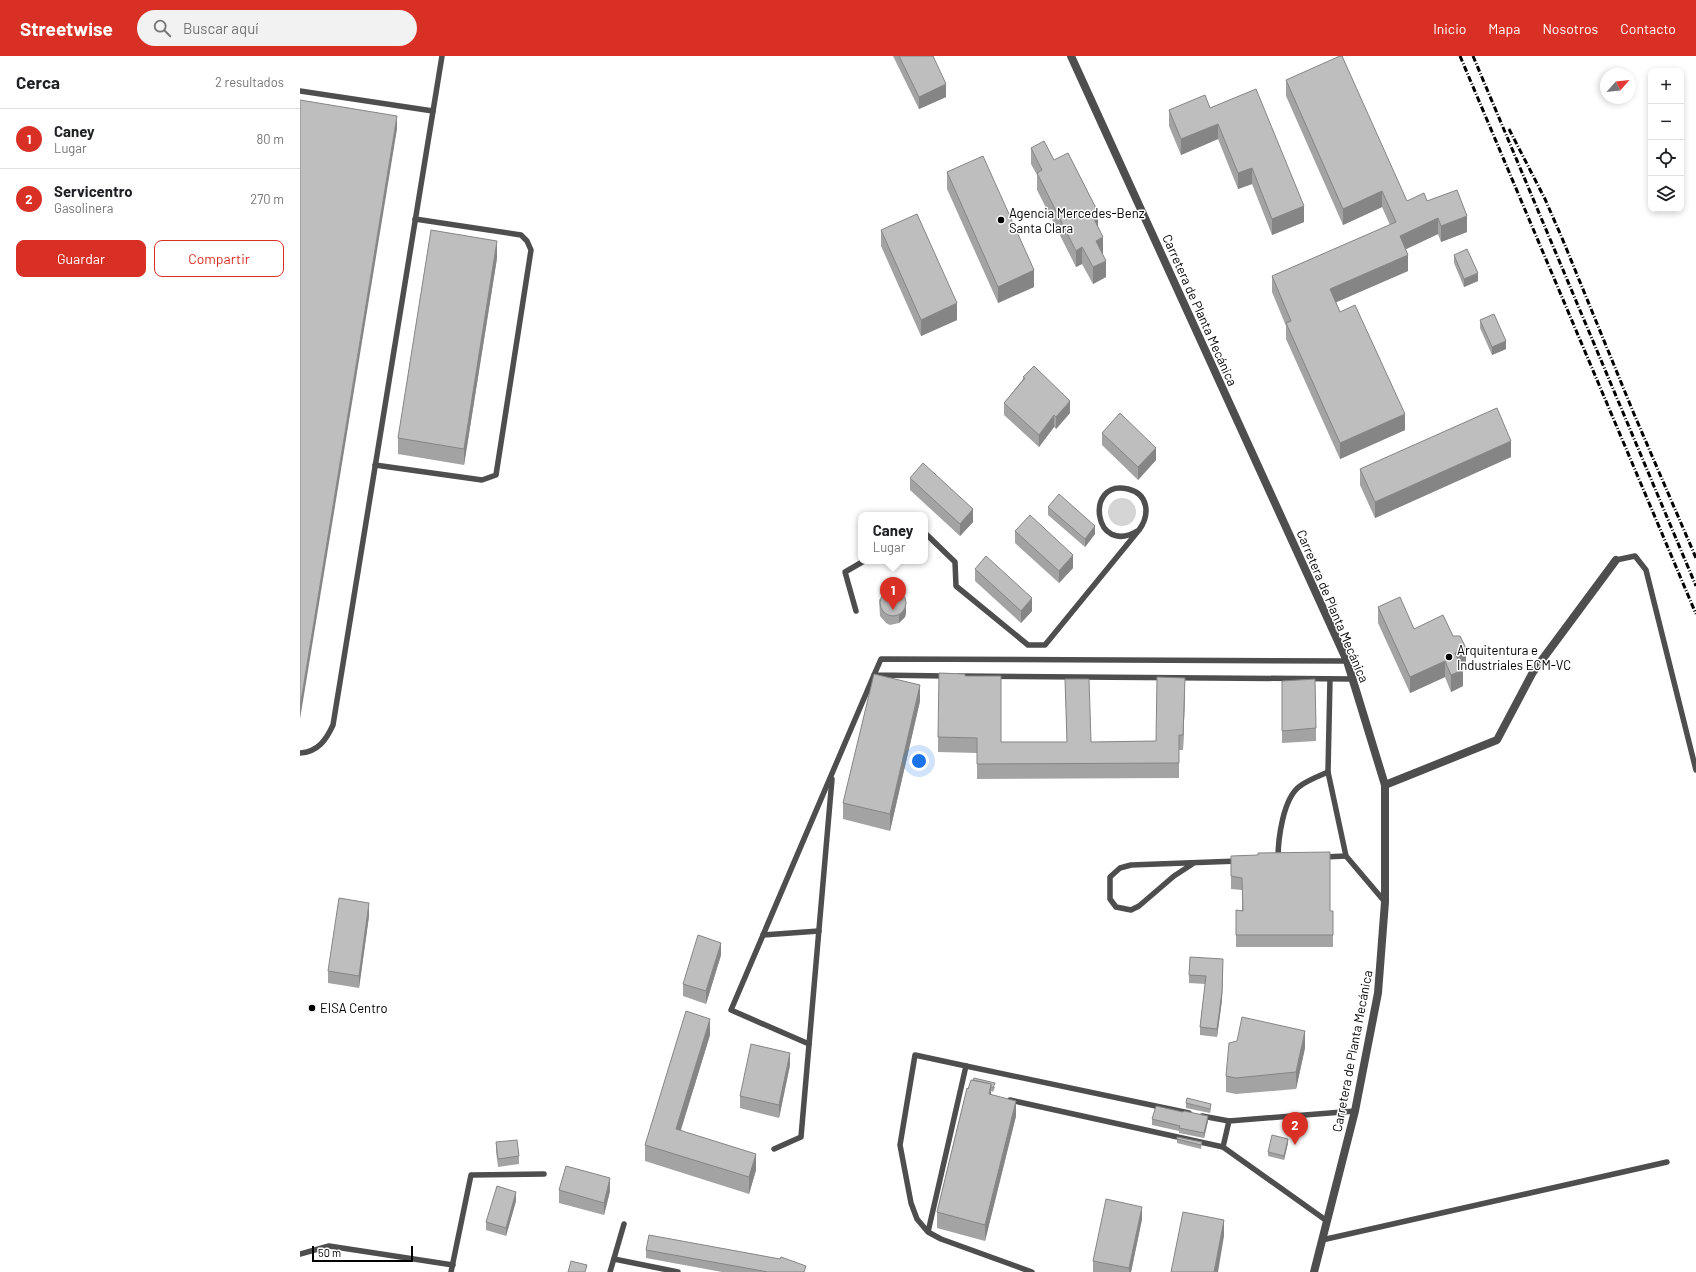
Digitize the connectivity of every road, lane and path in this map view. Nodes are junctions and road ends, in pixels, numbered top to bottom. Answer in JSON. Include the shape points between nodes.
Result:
{"nodes":[{"id":1,"x":442,"y":56,"type":"edge"},
{"id":2,"x":1071,"y":56,"type":"edge"},
{"id":3,"x":300,"y":91,"type":"edge"},
{"id":4,"x":433,"y":111,"type":"junction"},
{"id":5,"x":415,"y":219,"type":"junction"},
{"id":6,"x":375,"y":465,"type":"junction"},
{"id":7,"x":1139,"y":530,"type":"junction"},
{"id":8,"x":928,"y":536,"type":"edge"},
{"id":9,"x":1616,"y":560,"type":"joint"},
{"id":10,"x":859,"y":564,"type":"edge"},
{"id":11,"x":856,"y":611,"type":"dead end"},
{"id":12,"x":1347,"y":661,"type":"junction"},
{"id":13,"x":874,"y":675,"type":"junction"},
{"id":14,"x":1330,"y":679,"type":"junction"},
{"id":15,"x":1353,"y":679,"type":"junction"},
{"id":16,"x":300,"y":753,"type":"edge"},
{"id":17,"x":1696,"y":770,"type":"edge"},
{"id":18,"x":1328,"y":772,"type":"junction"},
{"id":19,"x":832,"y":773,"type":"junction"},
{"id":20,"x":1385,"y":785,"type":"junction"},
{"id":21,"x":1346,"y":856,"type":"junction"},
{"id":22,"x":1316,"y":858,"type":"edge"},
{"id":23,"x":1278,"y":859,"type":"junction"},
{"id":24,"x":1285,"y":859,"type":"edge"},
{"id":25,"x":1247,"y":860,"type":"edge"},
{"id":26,"x":1270,"y":860,"type":"edge"},
{"id":27,"x":1194,"y":863,"type":"junction"},
{"id":28,"x":1385,"y":902,"type":"junction"},
{"id":29,"x":819,"y":931,"type":"junction"},
{"id":30,"x":764,"y":935,"type":"junction"},
{"id":31,"x":809,"y":1044,"type":"junction"},
{"id":32,"x":966,"y":1066,"type":"junction"},
{"id":33,"x":961,"y":1089,"type":"junction"},
{"id":34,"x":968,"y":1090,"type":"edge"},
{"id":35,"x":1005,"y":1098,"type":"edge"},
{"id":36,"x":1355,"y":1111,"type":"junction"},
{"id":37,"x":1229,"y":1121,"type":"junction"},
{"id":38,"x":1223,"y":1147,"type":"junction"},
{"id":39,"x":774,"y":1149,"type":"dead end"},
{"id":40,"x":1667,"y":1162,"type":"dead end"},
{"id":41,"x":544,"y":1174,"type":"dead end"},
{"id":42,"x":1327,"y":1221,"type":"junction"},
{"id":43,"x":624,"y":1224,"type":"dead end"},
{"id":44,"x":928,"y":1232,"type":"junction"},
{"id":45,"x":1322,"y":1240,"type":"junction"},
{"id":46,"x":300,"y":1254,"type":"edge"},
{"id":47,"x":614,"y":1259,"type":"junction"},
{"id":48,"x":453,"y":1265,"type":"junction"},
{"id":49,"x":451,"y":1272,"type":"edge"},
{"id":50,"x":610,"y":1272,"type":"edge"},
{"id":51,"x":678,"y":1272,"type":"edge"},
{"id":52,"x":1032,"y":1272,"type":"edge"},
{"id":53,"x":1314,"y":1272,"type":"edge"}],
"edges":[{"from":1,"to":4,"type":"lane"},
{"from":2,"to":12,"type":"street","name":"Carretera de Planta Mecánica"},
{"from":3,"to":4,"type":"lane"},
{"from":4,"to":5,"type":"lane"},
{"from":5,"to":6,"type":"lane"},
{"from":5,"to":6,"type":"lane","via":[[521,235],[531,250],[496,475],[482,480]]},
{"from":6,"to":16,"type":"lane","via":[[333,725],[327,739],[317,748]]},
{"from":7,"to":7,"type":"lane","via":[[1146,516],[1146,508],[1139,494],[1133,490],[1118,488],[1104,496],[1098,511],[1099,519],[1108,532],[1124,536]]},
{"from":7,"to":8,"type":"lane","via":[[1045,646],[1028,645],[956,586],[955,562]]},
{"from":9,"to":17,"type":"lane","via":[[1634,556],[1646,570]]},
{"from":9,"to":20,"type":"street","via":[[1534,672],[1497,740]]},
{"from":10,"to":11,"type":"lane","via":[[846,572]]},
{"from":12,"to":13,"type":"lane","via":[[881,659]]},
{"from":12,"to":15,"type":"street","name":"Carretera de Planta Mecánica"},
{"from":13,"to":14,"type":"lane"},
{"from":13,"to":19,"type":"lane"},
{"from":14,"to":15,"type":"lane"},
{"from":14,"to":18,"type":"lane"},
{"from":15,"to":20,"type":"street","name":"Carretera de Planta Mecánica"},
{"from":18,"to":21,"type":"lane"},
{"from":18,"to":23,"type":"lane","via":[[1299,786],[1285,807],[1278,843]]},
{"from":19,"to":29,"type":"lane"},
{"from":19,"to":30,"type":"lane"},
{"from":20,"to":28,"type":"street","name":"Carretera de Planta Mecánica"},
{"from":21,"to":22,"type":"lane"},
{"from":21,"to":28,"type":"lane"},
{"from":23,"to":24,"type":"lane"},
{"from":23,"to":26,"type":"lane"},
{"from":25,"to":27,"type":"lane"},
{"from":27,"to":27,"type":"lane","via":[[1131,865],[1120,868],[1110,877],[1110,899],[1116,907],[1130,910],[1139,906],[1174,876]]},
{"from":28,"to":36,"type":"street","name":"Carretera de Planta Mecánica","via":[[1378,993]]},
{"from":29,"to":30,"type":"lane"},
{"from":29,"to":31,"type":"lane"},
{"from":30,"to":31,"type":"lane","via":[[731,1010]]},
{"from":31,"to":39,"type":"lane","via":[[801,1137]]},
{"from":32,"to":33,"type":"lane"},
{"from":32,"to":37,"type":"lane"},
{"from":32,"to":44,"type":"lane","via":[[915,1055],[900,1145],[911,1203],[917,1219]]},
{"from":33,"to":34,"type":"lane"},
{"from":33,"to":44,"type":"lane"},
{"from":35,"to":38,"type":"lane"},
{"from":36,"to":37,"type":"lane"},
{"from":36,"to":42,"type":"street","name":"Carretera de Planta Mecánica"},
{"from":37,"to":38,"type":"lane"},
{"from":38,"to":42,"type":"lane"},
{"from":40,"to":45,"type":"lane"},
{"from":41,"to":48,"type":"lane","via":[[471,1175]]},
{"from":42,"to":45,"type":"street","name":"Carretera de Planta Mecánica"},
{"from":43,"to":47,"type":"lane"},
{"from":44,"to":52,"type":"lane"},
{"from":45,"to":53,"type":"street","name":"Carretera de Planta Mecánica"},
{"from":46,"to":48,"type":"lane","via":[[329,1246]]},
{"from":47,"to":50,"type":"lane"},
{"from":47,"to":51,"type":"lane"},
{"from":48,"to":49,"type":"lane"}]}
